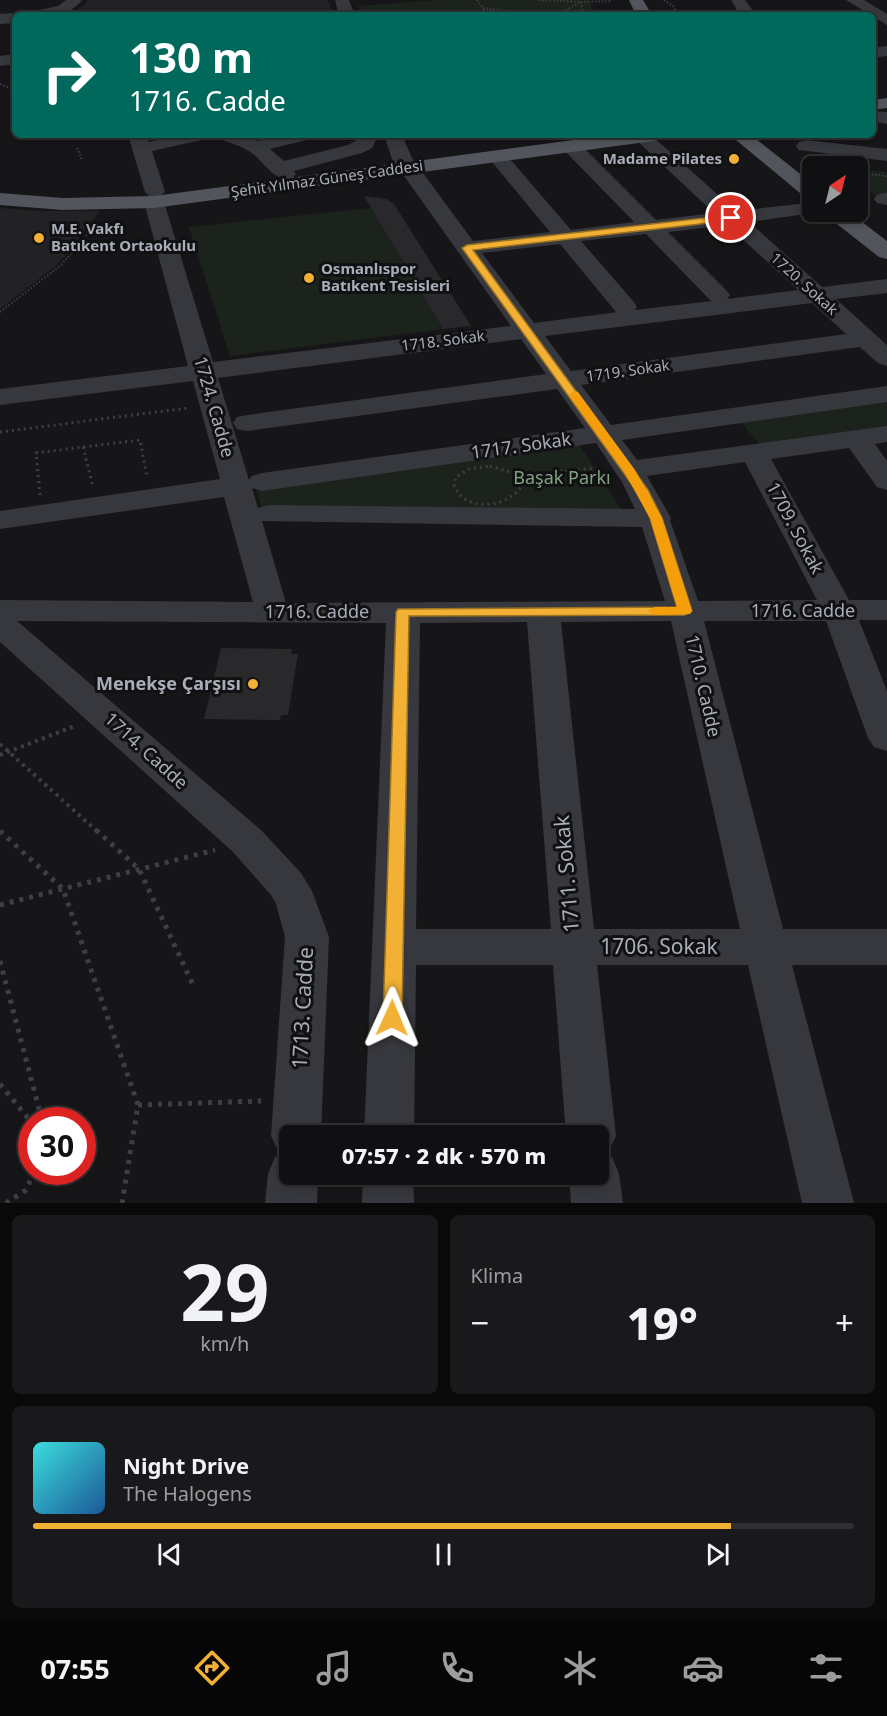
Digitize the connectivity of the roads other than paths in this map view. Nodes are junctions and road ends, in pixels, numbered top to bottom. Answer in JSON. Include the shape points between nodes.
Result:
{"nodes":[{"id":1,"x":75,"y":0,"type":"edge"},
{"id":2,"x":853,"y":0,"type":"edge"},
{"id":3,"x":59,"y":12,"type":"edge"},
{"id":4,"x":884,"y":15,"type":"edge"},
{"id":5,"x":138,"y":138,"type":"edge"},
{"id":6,"x":187,"y":138,"type":"edge"},
{"id":7,"x":235,"y":138,"type":"edge"},
{"id":8,"x":292,"y":138,"type":"edge"},
{"id":9,"x":368,"y":138,"type":"edge"},
{"id":10,"x":619,"y":138,"type":"edge"},
{"id":11,"x":650,"y":138,"type":"edge"},
{"id":12,"x":742,"y":138,"type":"edge"},
{"id":13,"x":575,"y":141,"type":"edge"},
{"id":14,"x":156,"y":146,"type":"dead end"},
{"id":15,"x":256,"y":147,"type":"junction"},
{"id":16,"x":798,"y":148,"type":"joint"},
{"id":17,"x":401,"y":154,"type":"edge"},
{"id":18,"x":887,"y":154,"type":"edge"},
{"id":19,"x":497,"y":156,"type":"junction"},
{"id":20,"x":804,"y":156,"type":"edge"},
{"id":21,"x":283,"y":171,"type":"junction"},
{"id":22,"x":0,"y":187,"type":"edge"},
{"id":23,"x":155,"y":197,"type":"junction"},
{"id":24,"x":802,"y":198,"type":"edge"},
{"id":25,"x":0,"y":199,"type":"edge"},
{"id":26,"x":802,"y":203,"type":"edge"},
{"id":27,"x":731,"y":218,"type":"junction"},
{"id":28,"x":849,"y":222,"type":"edge"},
{"id":29,"x":651,"y":227,"type":"junction"},
{"id":30,"x":565,"y":237,"type":"junction"},
{"id":31,"x":467,"y":248,"type":"junction"},
{"id":32,"x":887,"y":252,"type":"edge"},
{"id":33,"x":887,"y":286,"type":"edge"},
{"id":34,"x":718,"y":295,"type":"dead end"},
{"id":35,"x":817,"y":295,"type":"junction"},
{"id":36,"x":625,"y":307,"type":"dead end"},
{"id":37,"x":527,"y":331,"type":"junction"},
{"id":38,"x":865,"y":339,"type":"junction"},
{"id":39,"x":887,"y":358,"type":"edge"},
{"id":40,"x":203,"y":371,"type":"junction"},
{"id":41,"x":563,"y":380,"type":"junction"},
{"id":42,"x":887,"y":394,"type":"edge"},
{"id":43,"x":0,"y":397,"type":"edge"},
{"id":44,"x":247,"y":423,"type":"dead end"},
{"id":45,"x":603,"y":434,"type":"junction"},
{"id":46,"x":887,"y":434,"type":"edge"},
{"id":47,"x":856,"y":438,"type":"junction"},
{"id":48,"x":754,"y":453,"type":"junction"},
{"id":49,"x":627,"y":467,"type":"junction"},
{"id":50,"x":887,"y":481,"type":"edge"},
{"id":51,"x":249,"y":484,"type":"junction"},
{"id":52,"x":269,"y":514,"type":"dead end"},
{"id":53,"x":656,"y":518,"type":"junction"},
{"id":54,"x":0,"y":520,"type":"edge"},
{"id":55,"x":0,"y":610,"type":"edge"},
{"id":56,"x":887,"y":610,"type":"edge"},
{"id":57,"x":685,"y":611,"type":"junction"},
{"id":58,"x":839,"y":611,"type":"junction"},
{"id":59,"x":403,"y":612,"type":"junction"},
{"id":60,"x":543,"y":612,"type":"junction"},
{"id":61,"x":273,"y":613,"type":"junction"},
{"id":62,"x":0,"y":624,"type":"edge"},
{"id":63,"x":887,"y":738,"type":"edge"},
{"id":64,"x":286,"y":884,"type":"joint"},
{"id":65,"x":394,"y":947,"type":"junction"},
{"id":66,"x":766,"y":947,"type":"junction"},
{"id":67,"x":887,"y":947,"type":"edge"},
{"id":68,"x":574,"y":948,"type":"junction"},
{"id":69,"x":297,"y":1118,"type":"edge"},
{"id":70,"x":389,"y":1125,"type":"edge"},
{"id":71,"x":590,"y":1125,"type":"edge"},
{"id":72,"x":292,"y":1185,"type":"edge"},
{"id":73,"x":388,"y":1185,"type":"edge"},
{"id":74,"x":595,"y":1185,"type":"edge"},
{"id":75,"x":291,"y":1203,"type":"edge"},
{"id":76,"x":388,"y":1203,"type":"edge"},
{"id":77,"x":597,"y":1203,"type":"edge"},
{"id":78,"x":828,"y":1203,"type":"edge"}],
"edges":[{"from":1,"to":3,"type":"street"},
{"from":2,"to":4,"type":"street"},
{"from":5,"to":23,"type":"street","name":"1724. Cadde"},
{"from":6,"to":14,"type":"street"},
{"from":7,"to":15,"type":"street"},
{"from":8,"to":15,"type":"street"},
{"from":9,"to":21,"type":"street","via":[[355,149]]},
{"from":10,"to":13,"type":"main road","name":"Şehit Yılmaz Güneş Caddesi"},
{"from":11,"to":27,"type":"street","name":"1720. Sokak"},
{"from":12,"to":24,"type":"main road"},
{"from":13,"to":17,"type":"main road","name":"Şehit Yılmaz Güneş Caddesi"},
{"from":13,"to":19,"type":"main road","name":"Şehit Yılmaz Güneş Caddesi"},
{"from":13,"to":29,"type":"street"},
{"from":15,"to":21,"type":"street"},
{"from":16,"to":18,"type":"street"},
{"from":16,"to":20,"type":"main road"},
{"from":17,"to":19,"type":"main road","name":"Şehit Yılmaz Güneş Caddesi"},
{"from":17,"to":21,"type":"main road","name":"Şehit Yılmaz Güneş Caddesi"},
{"from":17,"to":23,"type":"main road","name":"Şehit Yılmaz Güneş Caddesi"},
{"from":17,"to":31,"type":"street","name":"1710. Cadde"},
{"from":19,"to":30,"type":"street"},
{"from":21,"to":23,"type":"main road","name":"Şehit Yılmaz Güneş Caddesi"},
{"from":22,"to":23,"type":"main road","name":"Şehit Yılmaz Güneş Caddesi"},
{"from":23,"to":25,"type":"main road","name":"Şehit Yılmaz Güneş Caddesi","via":[[106,205]]},
{"from":23,"to":40,"type":"street","name":"1724. Cadde"},
{"from":26,"to":27,"type":"street"},
{"from":27,"to":29,"type":"street"},
{"from":27,"to":35,"type":"street","name":"1720. Sokak"},
{"from":28,"to":32,"type":"main road"},
{"from":29,"to":30,"type":"street"},
{"from":29,"to":34,"type":"street"},
{"from":30,"to":31,"type":"street"},
{"from":30,"to":36,"type":"street"},
{"from":31,"to":37,"type":"street","name":"1710. Cadde"},
{"from":33,"to":35,"type":"street","name":"1718. Sokak"},
{"from":35,"to":37,"type":"street","name":"1718. Sokak"},
{"from":35,"to":38,"type":"street","name":"1720. Sokak"},
{"from":37,"to":40,"type":"street","name":"1718. Sokak"},
{"from":37,"to":41,"type":"street","name":"1710. Cadde"},
{"from":38,"to":39,"type":"street","name":"1720. Sokak"},
{"from":38,"to":41,"type":"street","name":"1719. Sokak"},
{"from":40,"to":43,"type":"street","name":"1718. Sokak"},
{"from":40,"to":51,"type":"street","name":"1724. Cadde","via":[[213,405]]},
{"from":41,"to":44,"type":"street","name":"1719. Sokak"},
{"from":41,"to":45,"type":"street","name":"1710. Cadde"},
{"from":42,"to":45,"type":"street","name":"1717. Sokak"},
{"from":45,"to":49,"type":"street","name":"1710. Cadde"},
{"from":45,"to":51,"type":"street","name":"1717. Sokak"},
{"from":46,"to":47,"type":"street"},
{"from":47,"to":48,"type":"street"},
{"from":47,"to":50,"type":"street"},
{"from":48,"to":49,"type":"street"},
{"from":48,"to":58,"type":"street","name":"1709. Sokak"},
{"from":49,"to":53,"type":"street","name":"1710. Cadde"},
{"from":51,"to":54,"type":"street","name":"1717. Sokak"},
{"from":51,"to":61,"type":"street","name":"1724. Cadde"},
{"from":52,"to":53,"type":"street"},
{"from":53,"to":57,"type":"street","name":"1710. Cadde"},
{"from":55,"to":61,"type":"street","name":"1716. Cadde"},
{"from":56,"to":58,"type":"street","name":"1716. Cadde"},
{"from":57,"to":58,"type":"street","name":"1716. Cadde"},
{"from":57,"to":60,"type":"street","name":"1716. Cadde"},
{"from":57,"to":66,"type":"street","name":"1710. Cadde"},
{"from":58,"to":63,"type":"street","name":"1709. Sokak"},
{"from":59,"to":60,"type":"street","name":"1716. Cadde"},
{"from":59,"to":61,"type":"street","name":"1716. Cadde"},
{"from":59,"to":65,"type":"street"},
{"from":60,"to":68,"type":"street","name":"1711. Sokak"},
{"from":62,"to":64,"type":"street","name":"1714. Cadde","via":[[248,841]]},
{"from":64,"to":69,"type":"street","name":"1713. Cadde","via":[[297,903],[307,937]]},
{"from":65,"to":68,"type":"street","name":"1706. Sokak"},
{"from":65,"to":70,"type":"street"},
{"from":66,"to":67,"type":"street","name":"1706. Sokak"},
{"from":66,"to":68,"type":"street","name":"1706. Sokak"},
{"from":66,"to":78,"type":"street","name":"1710. Cadde"},
{"from":68,"to":71,"type":"street","name":"1711. Sokak"},
{"from":72,"to":75,"type":"street"},
{"from":73,"to":76,"type":"street"},
{"from":74,"to":77,"type":"street"}]}
